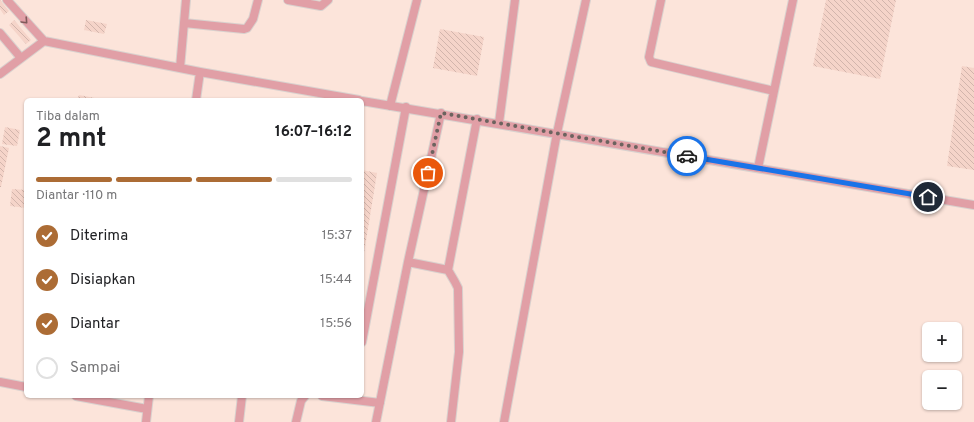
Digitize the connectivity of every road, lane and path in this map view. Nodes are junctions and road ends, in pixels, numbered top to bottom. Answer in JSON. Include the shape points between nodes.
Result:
{"nodes":[{"id":1,"x":7,"y":0,"type":"edge"},
{"id":2,"x":186,"y":0,"type":"edge"},
{"id":3,"x":258,"y":0,"type":"edge"},
{"id":4,"x":288,"y":0,"type":"edge"},
{"id":5,"x":328,"y":0,"type":"edge"},
{"id":6,"x":417,"y":0,"type":"edge"},
{"id":7,"x":515,"y":0,"type":"edge"},
{"id":8,"x":586,"y":0,"type":"edge"},
{"id":9,"x":661,"y":0,"type":"edge"},
{"id":10,"x":793,"y":0,"type":"edge"},
{"id":11,"x":184,"y":23,"type":"junction"},
{"id":12,"x":0,"y":33,"type":"edge"},
{"id":13,"x":44,"y":41,"type":"junction"},
{"id":14,"x":21,"y":58,"type":"junction"},
{"id":15,"x":180,"y":68,"type":"junction"},
{"id":16,"x":200,"y":72,"type":"junction"},
{"id":17,"x":0,"y":74,"type":"edge"},
{"id":18,"x":774,"y":91,"type":"junction"},
{"id":19,"x":196,"y":98,"type":"edge"},
{"id":20,"x":348,"y":98,"type":"edge"},
{"id":21,"x":364,"y":101,"type":"edge"},
{"id":22,"x":390,"y":106,"type":"junction"},
{"id":23,"x":406,"y":107,"type":"junction"},
{"id":24,"x":441,"y":113,"type":"junction"},
{"id":25,"x":477,"y":119,"type":"junction"},
{"id":26,"x":499,"y":123,"type":"junction"},
{"id":27,"x":557,"y":133,"type":"junction"},
{"id":28,"x":758,"y":168,"type":"junction"},
{"id":29,"x":974,"y":205,"type":"edge"},
{"id":30,"x":408,"y":262,"type":"junction"},
{"id":31,"x":448,"y":270,"type":"junction"},
{"id":32,"x":364,"y":331,"type":"edge"},
{"id":33,"x":0,"y":382,"type":"edge"},
{"id":34,"x":24,"y":387,"type":"edge"},
{"id":35,"x":87,"y":398,"type":"edge"},
{"id":36,"x":150,"y":398,"type":"edge"},
{"id":37,"x":242,"y":398,"type":"edge"},
{"id":38,"x":303,"y":398,"type":"edge"},
{"id":39,"x":352,"y":398,"type":"edge"},
{"id":40,"x":380,"y":404,"type":"junction"},
{"id":41,"x":147,"y":409,"type":"junction"},
{"id":42,"x":146,"y":422,"type":"edge"},
{"id":43,"x":238,"y":422,"type":"edge"},
{"id":44,"x":296,"y":422,"type":"edge"},
{"id":45,"x":376,"y":422,"type":"edge"},
{"id":46,"x":451,"y":422,"type":"edge"},
{"id":47,"x":504,"y":422,"type":"edge"}],
"edges":[{"from":1,"to":13,"type":"lane","one_way":true},
{"from":2,"to":11,"type":"lane"},
{"from":3,"to":11,"type":"lane","via":[[253,19],[244,29]]},
{"from":4,"to":5,"type":"lane","via":[[320,6]]},
{"from":6,"to":22,"type":"lane"},
{"from":7,"to":26,"type":"lane"},
{"from":8,"to":27,"type":"lane"},
{"from":9,"to":18,"type":"lane","via":[[649,57],[651,62]]},
{"from":10,"to":18,"type":"lane"},
{"from":11,"to":15,"type":"lane"},
{"from":12,"to":14,"type":"lane"},
{"from":13,"to":14,"type":"lane"},
{"from":13,"to":15,"type":"lane"},
{"from":14,"to":17,"type":"lane"},
{"from":15,"to":16,"type":"lane"},
{"from":16,"to":19,"type":"lane"},
{"from":16,"to":20,"type":"lane"},
{"from":18,"to":28,"type":"lane"},
{"from":21,"to":22,"type":"lane"},
{"from":22,"to":23,"type":"lane"},
{"from":23,"to":24,"type":"lane"},
{"from":23,"to":32,"type":"lane"},
{"from":24,"to":25,"type":"lane"},
{"from":24,"to":30,"type":"lane"},
{"from":25,"to":26,"type":"lane"},
{"from":25,"to":31,"type":"lane"},
{"from":26,"to":27,"type":"lane"},
{"from":27,"to":28,"type":"lane"},
{"from":27,"to":47,"type":"lane"},
{"from":28,"to":29,"type":"lane"},
{"from":30,"to":31,"type":"lane"},
{"from":30,"to":40,"type":"lane"},
{"from":31,"to":46,"type":"lane","via":[[458,288],[459,352]]},
{"from":33,"to":34,"type":"lane"},
{"from":35,"to":41,"type":"lane"},
{"from":36,"to":41,"type":"lane"},
{"from":37,"to":43,"type":"lane"},
{"from":38,"to":44,"type":"lane"},
{"from":39,"to":40,"type":"lane"},
{"from":40,"to":45,"type":"lane"},
{"from":41,"to":42,"type":"lane"}]}
